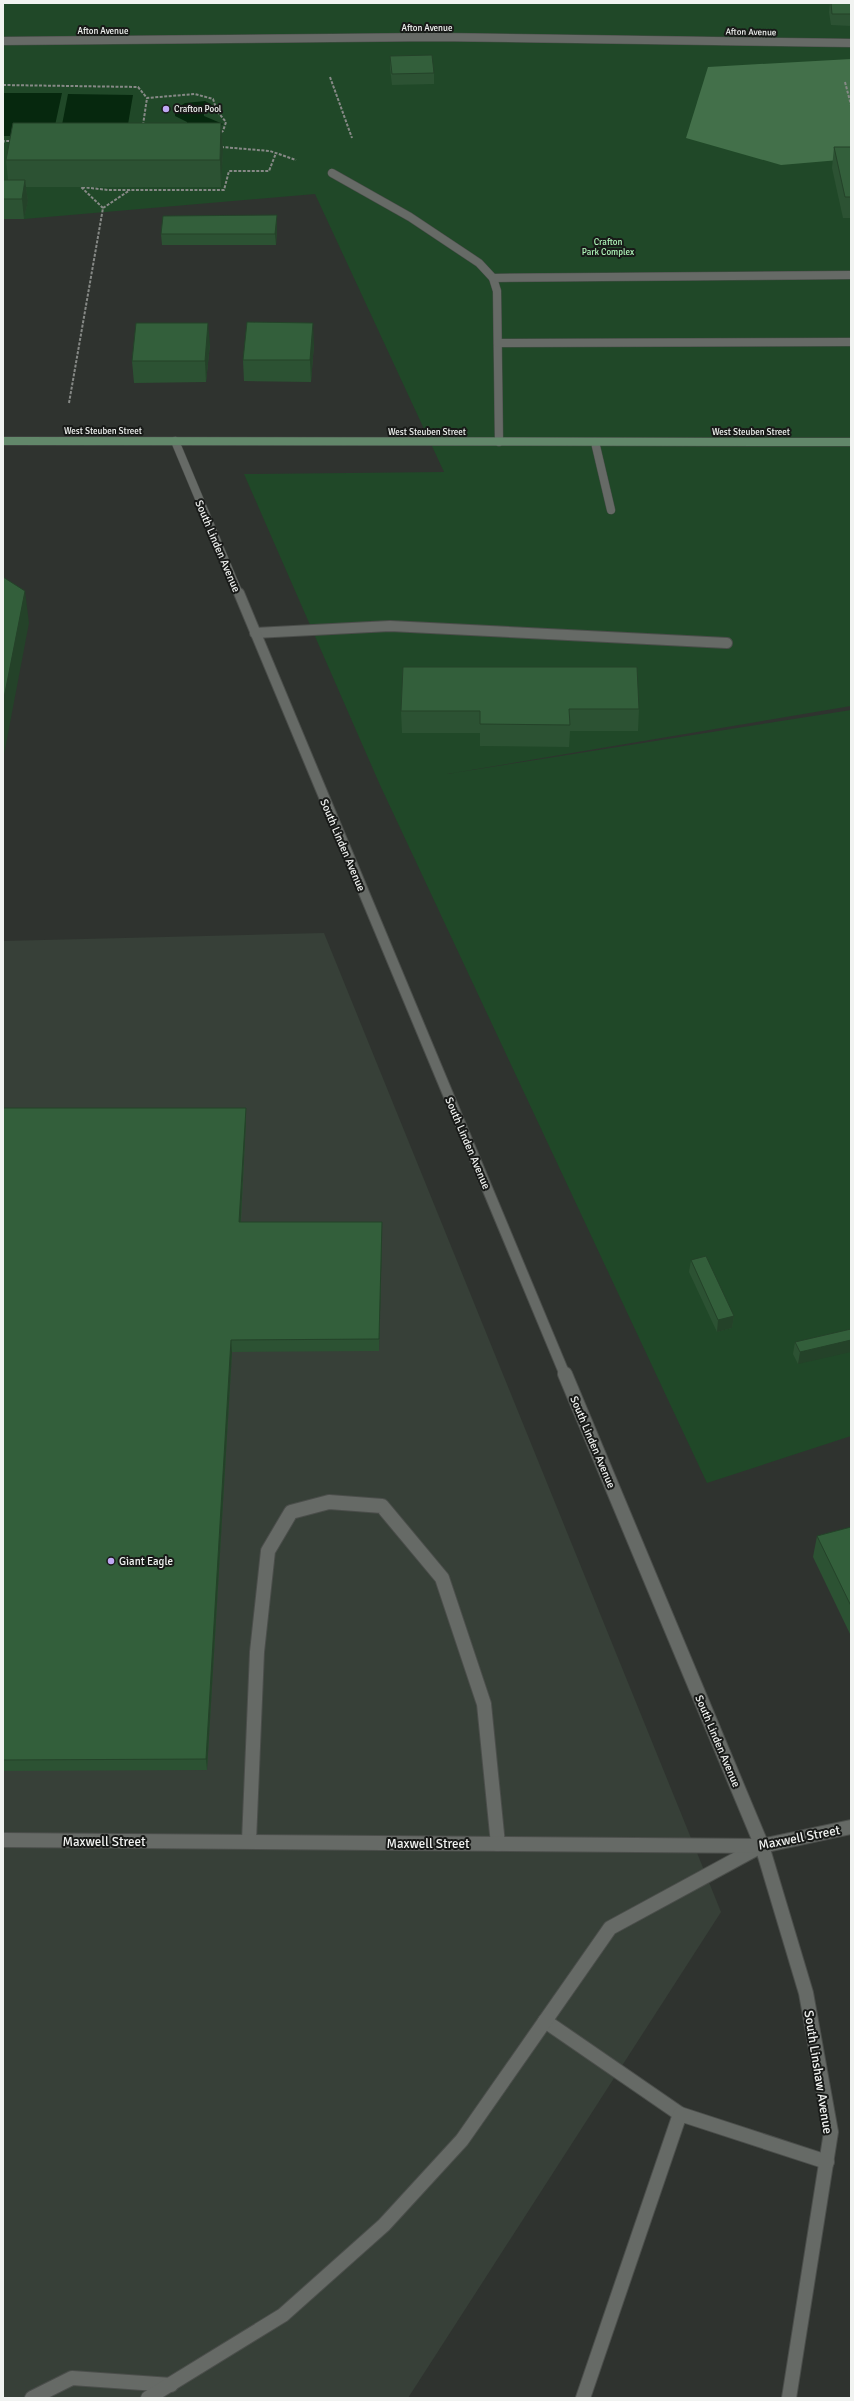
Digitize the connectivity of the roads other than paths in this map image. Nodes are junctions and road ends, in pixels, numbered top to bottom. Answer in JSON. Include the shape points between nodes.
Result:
{"nodes":[{"id":1,"x":3,"y":41,"type":"edge"},
{"id":2,"x":851,"y":43,"type":"edge"},
{"id":3,"x":332,"y":173,"type":"road end"},
{"id":4,"x":851,"y":274,"type":"edge"},
{"id":5,"x":493,"y":278,"type":"junction"},
{"id":6,"x":851,"y":342,"type":"edge"},
{"id":7,"x":498,"y":343,"type":"junction"},
{"id":8,"x":3,"y":441,"type":"edge"},
{"id":9,"x":175,"y":441,"type":"junction"},
{"id":10,"x":499,"y":442,"type":"junction"},
{"id":11,"x":595,"y":442,"type":"junction"},
{"id":12,"x":851,"y":442,"type":"edge"},
{"id":13,"x":611,"y":510,"type":"dead end"},
{"id":14,"x":255,"y":633,"type":"junction"},
{"id":15,"x":727,"y":643,"type":"dead end"},
{"id":16,"x":851,"y":1827,"type":"edge"},
{"id":17,"x":3,"y":1840,"type":"edge"},
{"id":18,"x":249,"y":1841,"type":"junction"},
{"id":19,"x":498,"y":1844,"type":"junction"},
{"id":20,"x":762,"y":1846,"type":"junction"},
{"id":21,"x":545,"y":2021,"type":"junction"},
{"id":22,"x":680,"y":2114,"type":"junction"},
{"id":23,"x":827,"y":2162,"type":"junction"},
{"id":24,"x":170,"y":2391,"type":"edge"},
{"id":25,"x":32,"y":2398,"type":"edge"},
{"id":26,"x":148,"y":2398,"type":"edge"},
{"id":27,"x":583,"y":2398,"type":"edge"},
{"id":28,"x":789,"y":2398,"type":"edge"}],
"edges":[{"from":1,"to":2,"type":"street","name":"Afton Avenue","via":[[436,37]]},
{"from":3,"to":5,"type":"street","via":[[416,221],[479,263]]},
{"from":4,"to":5,"type":"street"},
{"from":5,"to":7,"type":"street","via":[[497,291]]},
{"from":6,"to":7,"type":"street"},
{"from":7,"to":10,"type":"street"},
{"from":8,"to":9,"type":"main road","name":"West Steuben Street"},
{"from":9,"to":10,"type":"main road","name":"West Steuben Street"},
{"from":9,"to":14,"type":"street","name":"South Linden Avenue"},
{"from":10,"to":11,"type":"main road","name":"West Steuben Street"},
{"from":11,"to":12,"type":"main road","name":"West Steuben Street"},
{"from":11,"to":13,"type":"street"},
{"from":14,"to":15,"type":"street","via":[[390,626]]},
{"from":14,"to":20,"type":"street","name":"South Linden Avenue"},
{"from":16,"to":20,"type":"street","name":"Maxwell Street"},
{"from":17,"to":18,"type":"street","name":"Maxwell Street"},
{"from":18,"to":19,"type":"street","name":"Maxwell Street"},
{"from":18,"to":19,"type":"street","via":[[257,1652],[268,1551],[291,1512],[329,1502],[382,1506],[442,1578],[484,1704]]},
{"from":19,"to":20,"type":"street","name":"Maxwell Street"},
{"from":20,"to":21,"type":"street","via":[[610,1928]]},
{"from":20,"to":23,"type":"street","name":"South Linshaw Avenue","via":[[806,1993],[831,2132]]},
{"from":21,"to":22,"type":"street"},
{"from":21,"to":24,"type":"street","via":[[462,2140],[384,2225],[283,2315]]},
{"from":22,"to":23,"type":"street"},
{"from":22,"to":27,"type":"street"},
{"from":23,"to":28,"type":"street","name":"South Linshaw Avenue"},
{"from":24,"to":25,"type":"street","via":[[72,2378]]},
{"from":24,"to":26,"type":"street"}]}
